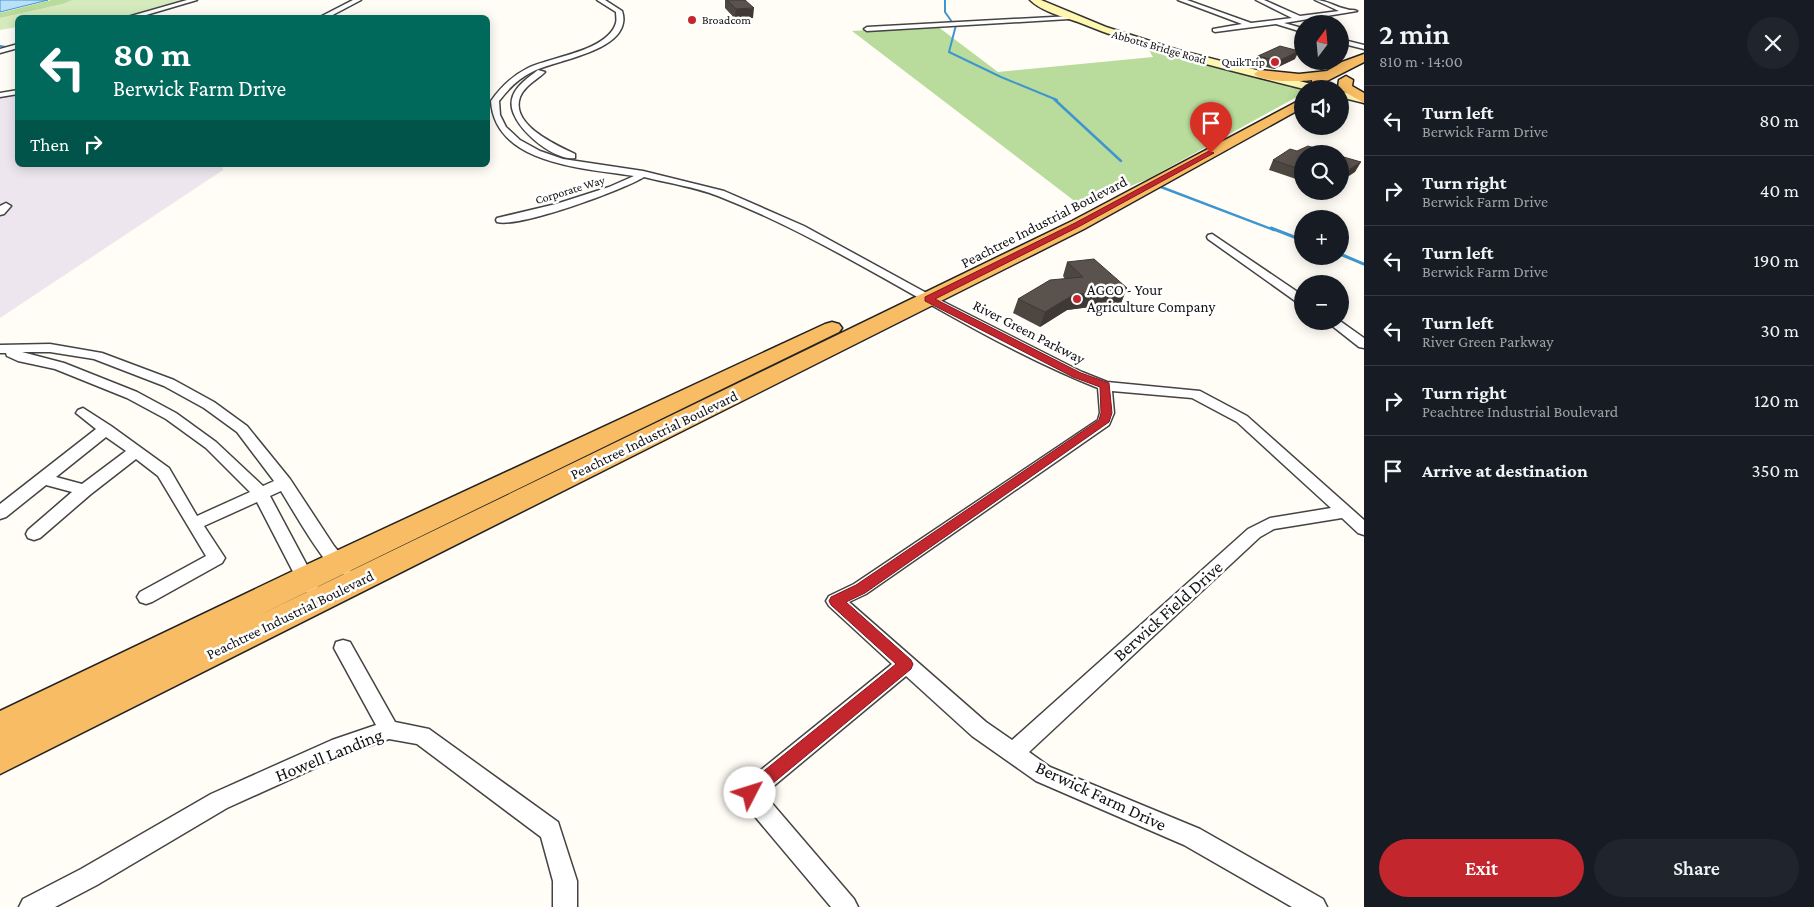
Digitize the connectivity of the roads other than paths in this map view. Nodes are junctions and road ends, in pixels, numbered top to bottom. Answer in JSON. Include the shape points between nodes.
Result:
{"nodes":[{"id":1,"x":194,"y":0,"type":"edge"},
{"id":2,"x":358,"y":0,"type":"edge"},
{"id":3,"x":600,"y":0,"type":"edge"},
{"id":4,"x":1034,"y":0,"type":"edge"},
{"id":5,"x":1181,"y":0,"type":"edge"},
{"id":6,"x":1259,"y":0,"type":"edge"},
{"id":7,"x":1318,"y":0,"type":"edge"},
{"id":8,"x":138,"y":15,"type":"edge"},
{"id":9,"x":327,"y":15,"type":"edge"},
{"id":10,"x":1321,"y":15,"type":"edge"},
{"id":11,"x":1294,"y":16,"type":"edge"},
{"id":12,"x":1068,"y":17,"type":"junction"},
{"id":13,"x":1294,"y":19,"type":"edge"},
{"id":14,"x":1276,"y":21,"type":"junction"},
{"id":15,"x":1249,"y":25,"type":"junction"},
{"id":16,"x":1294,"y":27,"type":"edge"},
{"id":17,"x":867,"y":29,"type":"dead end"},
{"id":18,"x":1216,"y":30,"type":"dead end"},
{"id":19,"x":1349,"y":43,"type":"edge"},
{"id":20,"x":15,"y":47,"type":"edge"},
{"id":21,"x":1364,"y":47,"type":"edge"},
{"id":22,"x":0,"y":51,"type":"edge"},
{"id":23,"x":1364,"y":58,"type":"edge"},
{"id":24,"x":554,"y":62,"type":"junction"},
{"id":25,"x":1364,"y":71,"type":"edge"},
{"id":26,"x":1260,"y":74,"type":"junction"},
{"id":27,"x":1332,"y":74,"type":"junction"},
{"id":28,"x":1324,"y":80,"type":"edge"},
{"id":29,"x":1346,"y":80,"type":"edge"},
{"id":30,"x":1294,"y":91,"type":"edge"},
{"id":31,"x":1349,"y":91,"type":"edge"},
{"id":32,"x":15,"y":92,"type":"edge"},
{"id":33,"x":1294,"y":92,"type":"edge"},
{"id":34,"x":0,"y":95,"type":"edge"},
{"id":35,"x":1294,"y":98,"type":"edge"},
{"id":36,"x":1349,"y":98,"type":"edge"},
{"id":37,"x":1294,"y":100,"type":"edge"},
{"id":38,"x":1364,"y":100,"type":"edge"},
{"id":39,"x":1241,"y":119,"type":"dead end"},
{"id":40,"x":601,"y":167,"type":"junction"},
{"id":41,"x":643,"y":174,"type":"junction"},
{"id":42,"x":501,"y":220,"type":"dead end"},
{"id":43,"x":1016,"y":237,"type":"dead end"},
{"id":44,"x":1212,"y":237,"type":"dead end"},
{"id":45,"x":919,"y":294,"type":"junction"},
{"id":46,"x":1294,"y":294,"type":"edge"},
{"id":47,"x":1345,"y":330,"type":"edge"},
{"id":48,"x":1364,"y":344,"type":"edge"},
{"id":49,"x":3,"y":349,"type":"edge"},
{"id":50,"x":1105,"y":386,"type":"junction"},
{"id":51,"x":83,"y":413,"type":"dead end"},
{"id":52,"x":106,"y":429,"type":"junction"},
{"id":53,"x":136,"y":451,"type":"junction"},
{"id":54,"x":43,"y":479,"type":"junction"},
{"id":55,"x":284,"y":483,"type":"junction"},
{"id":56,"x":85,"y":490,"type":"junction"},
{"id":57,"x":260,"y":494,"type":"junction"},
{"id":58,"x":1344,"y":512,"type":"junction"},
{"id":59,"x":0,"y":513,"type":"edge"},
{"id":60,"x":194,"y":524,"type":"junction"},
{"id":61,"x":1364,"y":529,"type":"edge"},
{"id":62,"x":34,"y":534,"type":"dead end"},
{"id":63,"x":347,"y":573,"type":"junction"},
{"id":64,"x":311,"y":589,"type":"junction"},
{"id":65,"x":146,"y":598,"type":"dead end"},
{"id":66,"x":343,"y":648,"type":"dead end"},
{"id":67,"x":906,"y":664,"type":"junction"},
{"id":68,"x":0,"y":727,"type":"edge"},
{"id":69,"x":389,"y":730,"type":"junction"},
{"id":70,"x":1014,"y":752,"type":"junction"},
{"id":71,"x":0,"y":758,"type":"edge"},
{"id":72,"x":31,"y":907,"type":"edge"},
{"id":73,"x":565,"y":907,"type":"edge"},
{"id":74,"x":846,"y":907,"type":"edge"},
{"id":75,"x":1315,"y":907,"type":"edge"}],
"edges":[{"from":1,"to":8,"type":"street"},
{"from":2,"to":9,"type":"street"},
{"from":3,"to":24,"type":"street","name":"River Green Parkway","via":[[619,11],[620,23],[610,37]]},
{"from":4,"to":12,"type":"main road","name":"Abbotts Bridge Road"},
{"from":5,"to":15,"type":"street"},
{"from":6,"to":11,"type":"street"},
{"from":7,"to":10,"type":"street","via":[[1350,11]]},
{"from":12,"to":17,"type":"street"},
{"from":12,"to":26,"type":"main road","name":"Abbotts Bridge Road","via":[[1160,49]]},
{"from":13,"to":14,"type":"street"},
{"from":14,"to":15,"type":"street"},
{"from":14,"to":16,"type":"street"},
{"from":15,"to":18,"type":"street"},
{"from":19,"to":21,"type":"street"},
{"from":20,"to":22,"type":"street"},
{"from":23,"to":27,"type":"highway","name":"Peachtree Industrial Boulevard"},
{"from":24,"to":40,"type":"street","name":"River Green Parkway","via":[[525,84],[518,95],[514,107],[520,122],[531,134],[556,150]]},
{"from":24,"to":40,"type":"street","name":"River Green Parkway","via":[[545,63],[510,81],[495,101],[496,115],[502,128],[517,142],[537,153],[561,162]]},
{"from":25,"to":29,"type":"highway"},
{"from":26,"to":27,"type":"highway","via":[[1299,78]]},
{"from":26,"to":30,"type":"main road","name":"Abbotts Bridge Road"},
{"from":26,"to":33,"type":"highway"},
{"from":27,"to":28,"type":"highway","name":"Peachtree Industrial Boulevard"},
{"from":31,"to":38,"type":"highway"},
{"from":32,"to":34,"type":"street"},
{"from":35,"to":39,"type":"highway","name":"Peachtree Industrial Boulevard"},
{"from":36,"to":38,"type":"highway"},
{"from":37,"to":45,"type":"highway","name":"Peachtree Industrial Boulevard","via":[[1078,225]]},
{"from":40,"to":41,"type":"street","name":"River Green Parkway"},
{"from":41,"to":42,"type":"street","name":"Corporate Way","via":[[626,186],[540,212]]},
{"from":41,"to":45,"type":"street","name":"River Green Parkway","via":[[727,196],[813,235]]},
{"from":43,"to":45,"type":"highway","name":"Peachtree Industrial Boulevard"},
{"from":44,"to":46,"type":"street"},
{"from":45,"to":50,"type":"street","name":"River Green Parkway","via":[[1077,375]]},
{"from":45,"to":63,"type":"highway","name":"Peachtree Industrial Boulevard","via":[[823,332]]},
{"from":47,"to":48,"type":"street"},
{"from":49,"to":55,"type":"street","via":[[50,348],[97,356],[169,383],[209,405],[242,429]]},
{"from":49,"to":57,"type":"street","via":[[23,358],[59,366],[132,395],[171,416],[210,445]]},
{"from":50,"to":58,"type":"street","name":"River Green Parkway","via":[[1196,394],[1222,407],[1242,419]]},
{"from":50,"to":67,"type":"street","name":"Berwick Farm Drive","via":[[1107,413],[1104,422],[860,589],[835,601]]},
{"from":51,"to":52,"type":"street"},
{"from":52,"to":53,"type":"street"},
{"from":52,"to":54,"type":"street"},
{"from":53,"to":56,"type":"street"},
{"from":53,"to":60,"type":"street","via":[[164,472]]},
{"from":54,"to":56,"type":"street"},
{"from":54,"to":59,"type":"street"},
{"from":55,"to":57,"type":"street"},
{"from":55,"to":63,"type":"street"},
{"from":56,"to":62,"type":"street"},
{"from":57,"to":60,"type":"street"},
{"from":57,"to":64,"type":"street"},
{"from":58,"to":61,"type":"street","name":"River Green Parkway"},
{"from":58,"to":70,"type":"street","name":"Berwick Field Drive","via":[[1270,524],[1254,532]]},
{"from":60,"to":65,"type":"street","via":[[216,558]]},
{"from":63,"to":64,"type":"highway","name":"Peachtree Industrial Boulevard"},
{"from":64,"to":68,"type":"highway","name":"Peachtree Industrial Boulevard"},
{"from":64,"to":71,"type":"highway","name":"Peachtree Industrial Boulevard"},
{"from":66,"to":69,"type":"street"},
{"from":67,"to":70,"type":"street","name":"Berwick Farm Drive","via":[[979,729]]},
{"from":67,"to":74,"type":"street","via":[[750,793]]},
{"from":69,"to":72,"type":"street","name":"Howell Landing","via":[[339,747],[219,801],[90,877]]},
{"from":69,"to":73,"type":"street","name":"Howell Landing","via":[[422,736],[550,830],[565,881]]},
{"from":70,"to":75,"type":"street","name":"Berwick Farm Drive","via":[[1043,774],[1192,837]]}]}
